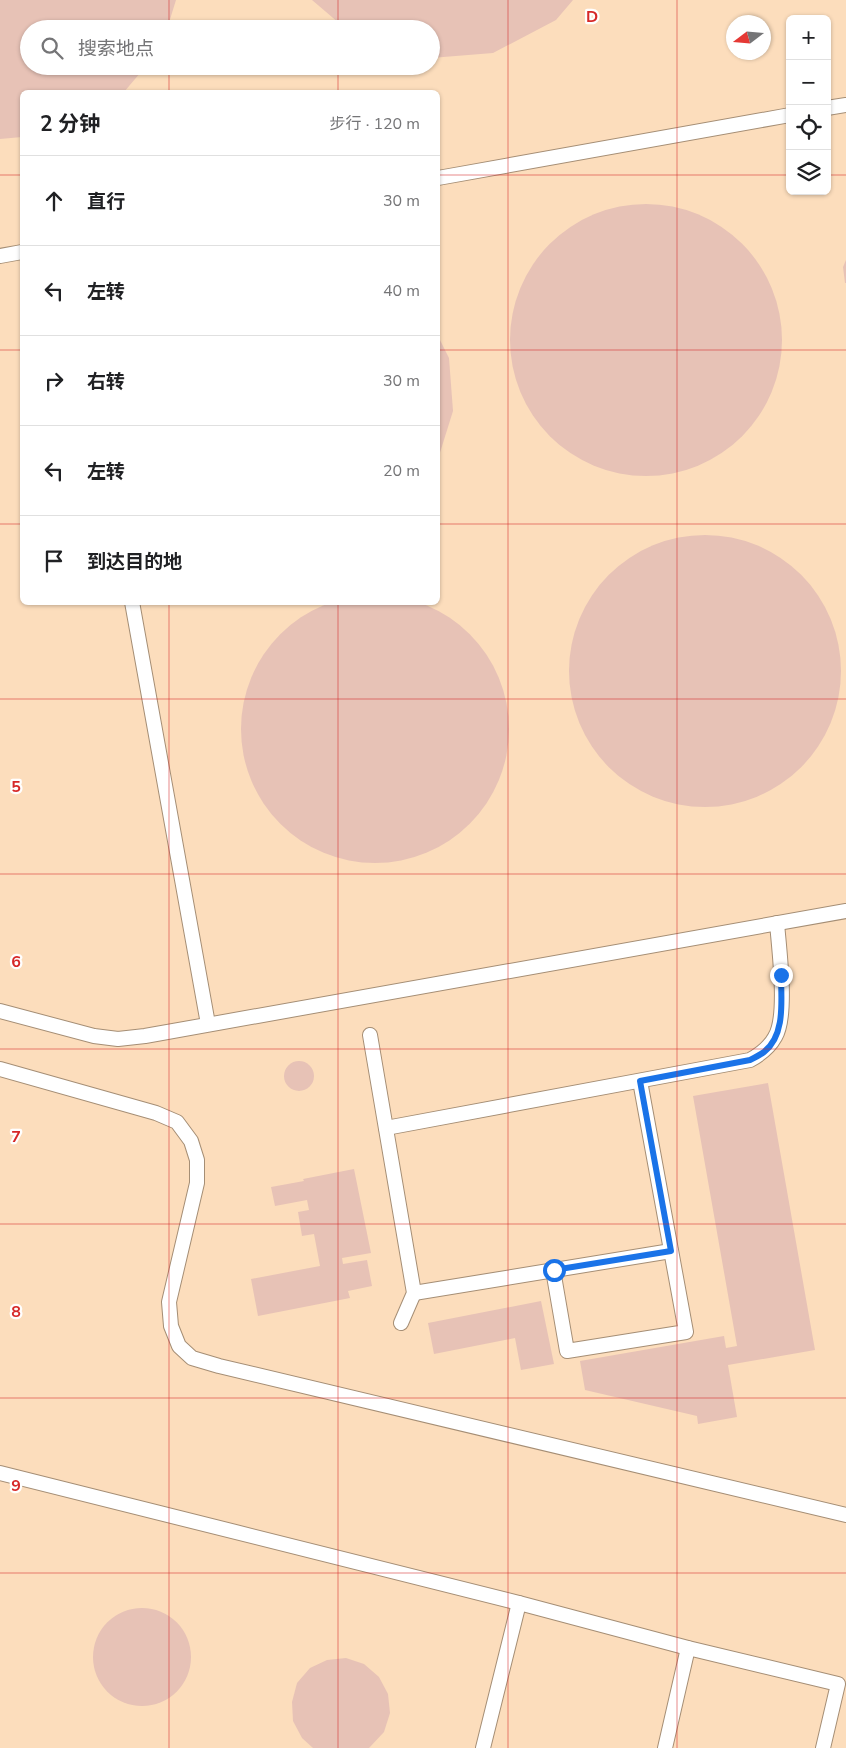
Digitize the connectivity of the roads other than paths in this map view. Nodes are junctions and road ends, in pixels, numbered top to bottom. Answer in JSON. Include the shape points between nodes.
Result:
{"nodes":[{"id":1,"x":846,"y":105,"type":"edge"},
{"id":2,"x":831,"y":107,"type":"edge"},
{"id":3,"x":786,"y":116,"type":"edge"},
{"id":4,"x":440,"y":178,"type":"edge"},
{"id":5,"x":20,"y":252,"type":"edge"},
{"id":6,"x":0,"y":256,"type":"edge"},
{"id":7,"x":133,"y":605,"type":"edge"},
{"id":8,"x":846,"y":911,"type":"edge"},
{"id":9,"x":777,"y":923,"type":"junction"},
{"id":10,"x":0,"y":1011,"type":"edge"},
{"id":11,"x":208,"y":1024,"type":"junction"},
{"id":12,"x":370,"y":1035,"type":"dead end"},
{"id":13,"x":0,"y":1069,"type":"edge"},
{"id":14,"x":640,"y":1081,"type":"junction"},
{"id":15,"x":386,"y":1128,"type":"junction"},
{"id":16,"x":671,"y":1251,"type":"junction"},
{"id":17,"x":554,"y":1270,"type":"junction"},
{"id":18,"x":414,"y":1293,"type":"junction"},
{"id":19,"x":401,"y":1323,"type":"dead end"},
{"id":20,"x":0,"y":1473,"type":"edge"},
{"id":21,"x":846,"y":1515,"type":"edge"},
{"id":22,"x":519,"y":1603,"type":"junction"},
{"id":23,"x":688,"y":1648,"type":"junction"},
{"id":24,"x":483,"y":1748,"type":"edge"},
{"id":25,"x":666,"y":1748,"type":"edge"},
{"id":26,"x":823,"y":1748,"type":"edge"}],
"edges":[{"from":1,"to":2,"type":"lane"},
{"from":3,"to":4,"type":"lane"},
{"from":5,"to":6,"type":"lane"},
{"from":7,"to":11,"type":"lane"},
{"from":8,"to":9,"type":"lane"},
{"from":9,"to":11,"type":"lane"},
{"from":9,"to":14,"type":"lane","via":[[781,1012],[776,1036],[765,1051],[750,1060]]},
{"from":10,"to":11,"type":"lane","via":[[94,1036],[118,1039]]},
{"from":12,"to":15,"type":"lane"},
{"from":13,"to":21,"type":"lane","via":[[156,1113],[177,1122],[191,1141],[197,1160],[197,1183],[169,1302],[171,1326],[179,1346],[192,1358]]},
{"from":14,"to":15,"type":"lane"},
{"from":14,"to":16,"type":"lane"},
{"from":15,"to":18,"type":"lane"},
{"from":16,"to":17,"type":"lane"},
{"from":16,"to":17,"type":"lane","via":[[686,1332],[568,1351]]},
{"from":17,"to":18,"type":"lane"},
{"from":18,"to":19,"type":"lane"},
{"from":20,"to":22,"type":"lane"},
{"from":22,"to":23,"type":"lane"},
{"from":22,"to":24,"type":"lane"},
{"from":23,"to":25,"type":"lane"},
{"from":23,"to":26,"type":"lane","via":[[838,1684]]}]}
